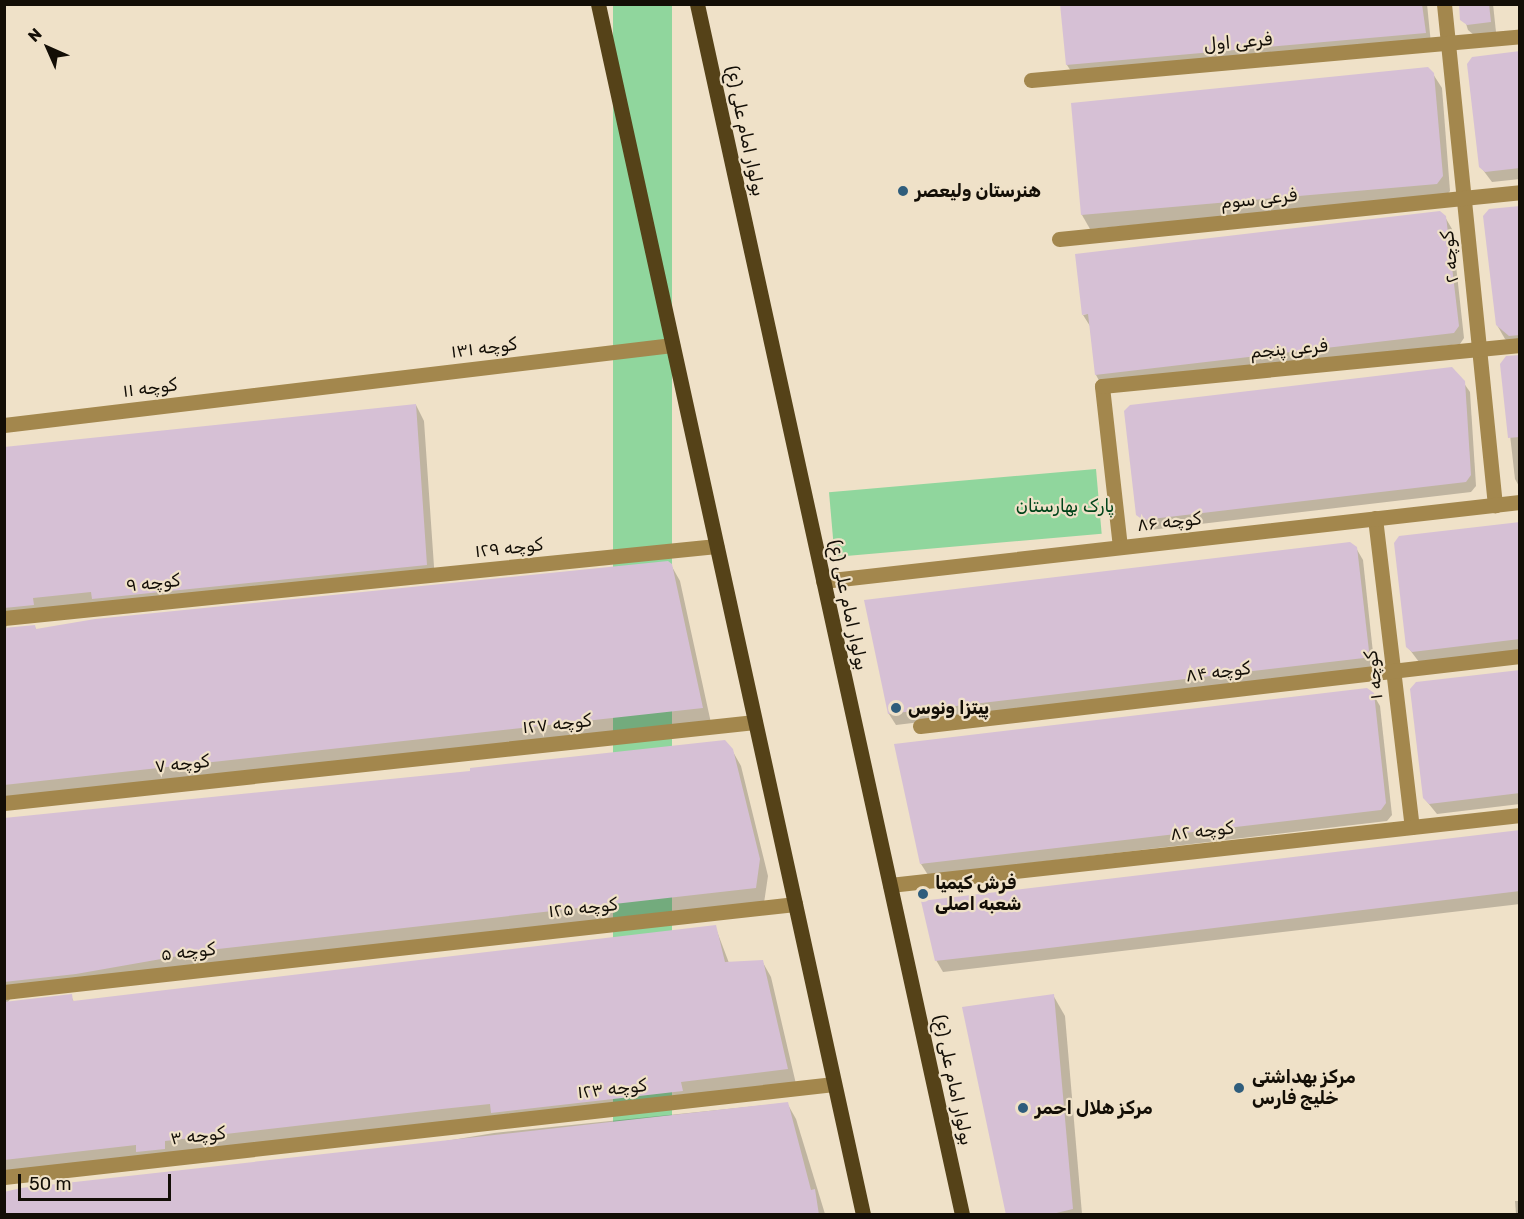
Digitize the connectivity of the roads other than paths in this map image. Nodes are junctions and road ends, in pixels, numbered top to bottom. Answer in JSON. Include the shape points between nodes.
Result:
{"nodes":[{"id":1,"x":598,"y":4,"type":"edge"},
{"id":2,"x":697,"y":4,"type":"edge"},
{"id":3,"x":1444,"y":4,"type":"edge"},
{"id":4,"x":1520,"y":36,"type":"edge"},
{"id":5,"x":1449,"y":44,"type":"junction"},
{"id":6,"x":1031,"y":80,"type":"dead end"},
{"id":7,"x":1520,"y":192,"type":"edge"},
{"id":8,"x":1464,"y":198,"type":"junction"},
{"id":9,"x":1059,"y":239,"type":"dead end"},
{"id":10,"x":672,"y":345,"type":"junction"},
{"id":11,"x":1520,"y":345,"type":"edge"},
{"id":12,"x":1479,"y":350,"type":"junction"},
{"id":13,"x":300,"y":389,"type":"joint"},
{"id":14,"x":4,"y":425,"type":"edge"},
{"id":15,"x":1520,"y":502,"type":"edge"},
{"id":16,"x":1495,"y":505,"type":"junction"},
{"id":17,"x":1375,"y":518,"type":"junction"},
{"id":18,"x":716,"y":546,"type":"junction"},
{"id":19,"x":1120,"y":547,"type":"junction"},
{"id":20,"x":823,"y":581,"type":"junction"},
{"id":21,"x":305,"y":588,"type":"joint"},
{"id":22,"x":4,"y":618,"type":"edge"},
{"id":23,"x":1520,"y":656,"type":"edge"},
{"id":24,"x":1393,"y":671,"type":"junction"},
{"id":25,"x":755,"y":722,"type":"junction"},
{"id":26,"x":920,"y":726,"type":"dead end"},
{"id":27,"x":363,"y":765,"type":"joint"},
{"id":28,"x":4,"y":803,"type":"edge"},
{"id":29,"x":1520,"y":814,"type":"edge"},
{"id":30,"x":1412,"y":827,"type":"junction"},
{"id":31,"x":890,"y":885,"type":"junction"},
{"id":32,"x":795,"y":904,"type":"junction"},
{"id":33,"x":376,"y":950,"type":"joint"},
{"id":34,"x":4,"y":992,"type":"edge"},
{"id":35,"x":834,"y":1084,"type":"junction"},
{"id":36,"x":395,"y":1133,"type":"joint"},
{"id":37,"x":4,"y":1177,"type":"edge"},
{"id":38,"x":863,"y":1215,"type":"edge"},
{"id":39,"x":962,"y":1215,"type":"edge"}],
"edges":[{"from":1,"to":10,"type":"main road"},
{"from":2,"to":20,"type":"main road","name":"بولوار امام علی (ع)"},
{"from":3,"to":5,"type":"street","name":"کوچه ۲"},
{"from":4,"to":5,"type":"street","name":"فرعی اول"},
{"from":5,"to":6,"type":"street","name":"فرعی اول"},
{"from":5,"to":8,"type":"street","name":"کوچه ۲"},
{"from":7,"to":8,"type":"street","name":"فرعی سوم"},
{"from":8,"to":9,"type":"street","name":"فرعی سوم"},
{"from":8,"to":12,"type":"street","name":"کوچه ۲"},
{"from":10,"to":13,"type":"street","name":"کوچه ۱۳۱"},
{"from":10,"to":18,"type":"main road"},
{"from":11,"to":12,"type":"street","name":"فرعی پنجم"},
{"from":12,"to":16,"type":"street","name":"کوچه ۲"},
{"from":12,"to":19,"type":"street","name":"فرعی پنجم","via":[[1102,386]]},
{"from":13,"to":14,"type":"street","name":"کوچه ۱۱"},
{"from":15,"to":16,"type":"street","name":"کوچه ۸۶"},
{"from":16,"to":17,"type":"street","name":"کوچه ۸۶"},
{"from":17,"to":19,"type":"street","name":"کوچه ۸۶"},
{"from":17,"to":24,"type":"street","name":"کوچه ۱"},
{"from":18,"to":21,"type":"street","name":"کوچه ۱۲۹"},
{"from":18,"to":25,"type":"main road"},
{"from":19,"to":20,"type":"street","name":"کوچه ۸۶"},
{"from":20,"to":31,"type":"main road","name":"بولوار امام علی (ع)"},
{"from":21,"to":22,"type":"street","name":"کوچه ۹"},
{"from":23,"to":24,"type":"street","name":"کوچه ۸۴"},
{"from":24,"to":26,"type":"street","name":"کوچه ۸۴"},
{"from":24,"to":30,"type":"street","name":"کوچه ۱"},
{"from":25,"to":27,"type":"street","name":"کوچه ۱۲۷"},
{"from":25,"to":32,"type":"main road"},
{"from":27,"to":28,"type":"street","name":"کوچه ۷"},
{"from":29,"to":30,"type":"street","name":"کوچه ۸۲"},
{"from":30,"to":31,"type":"street","name":"کوچه ۸۲"},
{"from":31,"to":39,"type":"main road","name":"بولوار امام علی (ع)"},
{"from":32,"to":33,"type":"street","name":"کوچه ۱۲۵"},
{"from":32,"to":35,"type":"main road"},
{"from":33,"to":34,"type":"street","name":"کوچه ۵"},
{"from":35,"to":36,"type":"street","name":"کوچه ۱۲۳"},
{"from":35,"to":38,"type":"main road"},
{"from":36,"to":37,"type":"street","name":"کوچه ۳"}]}
